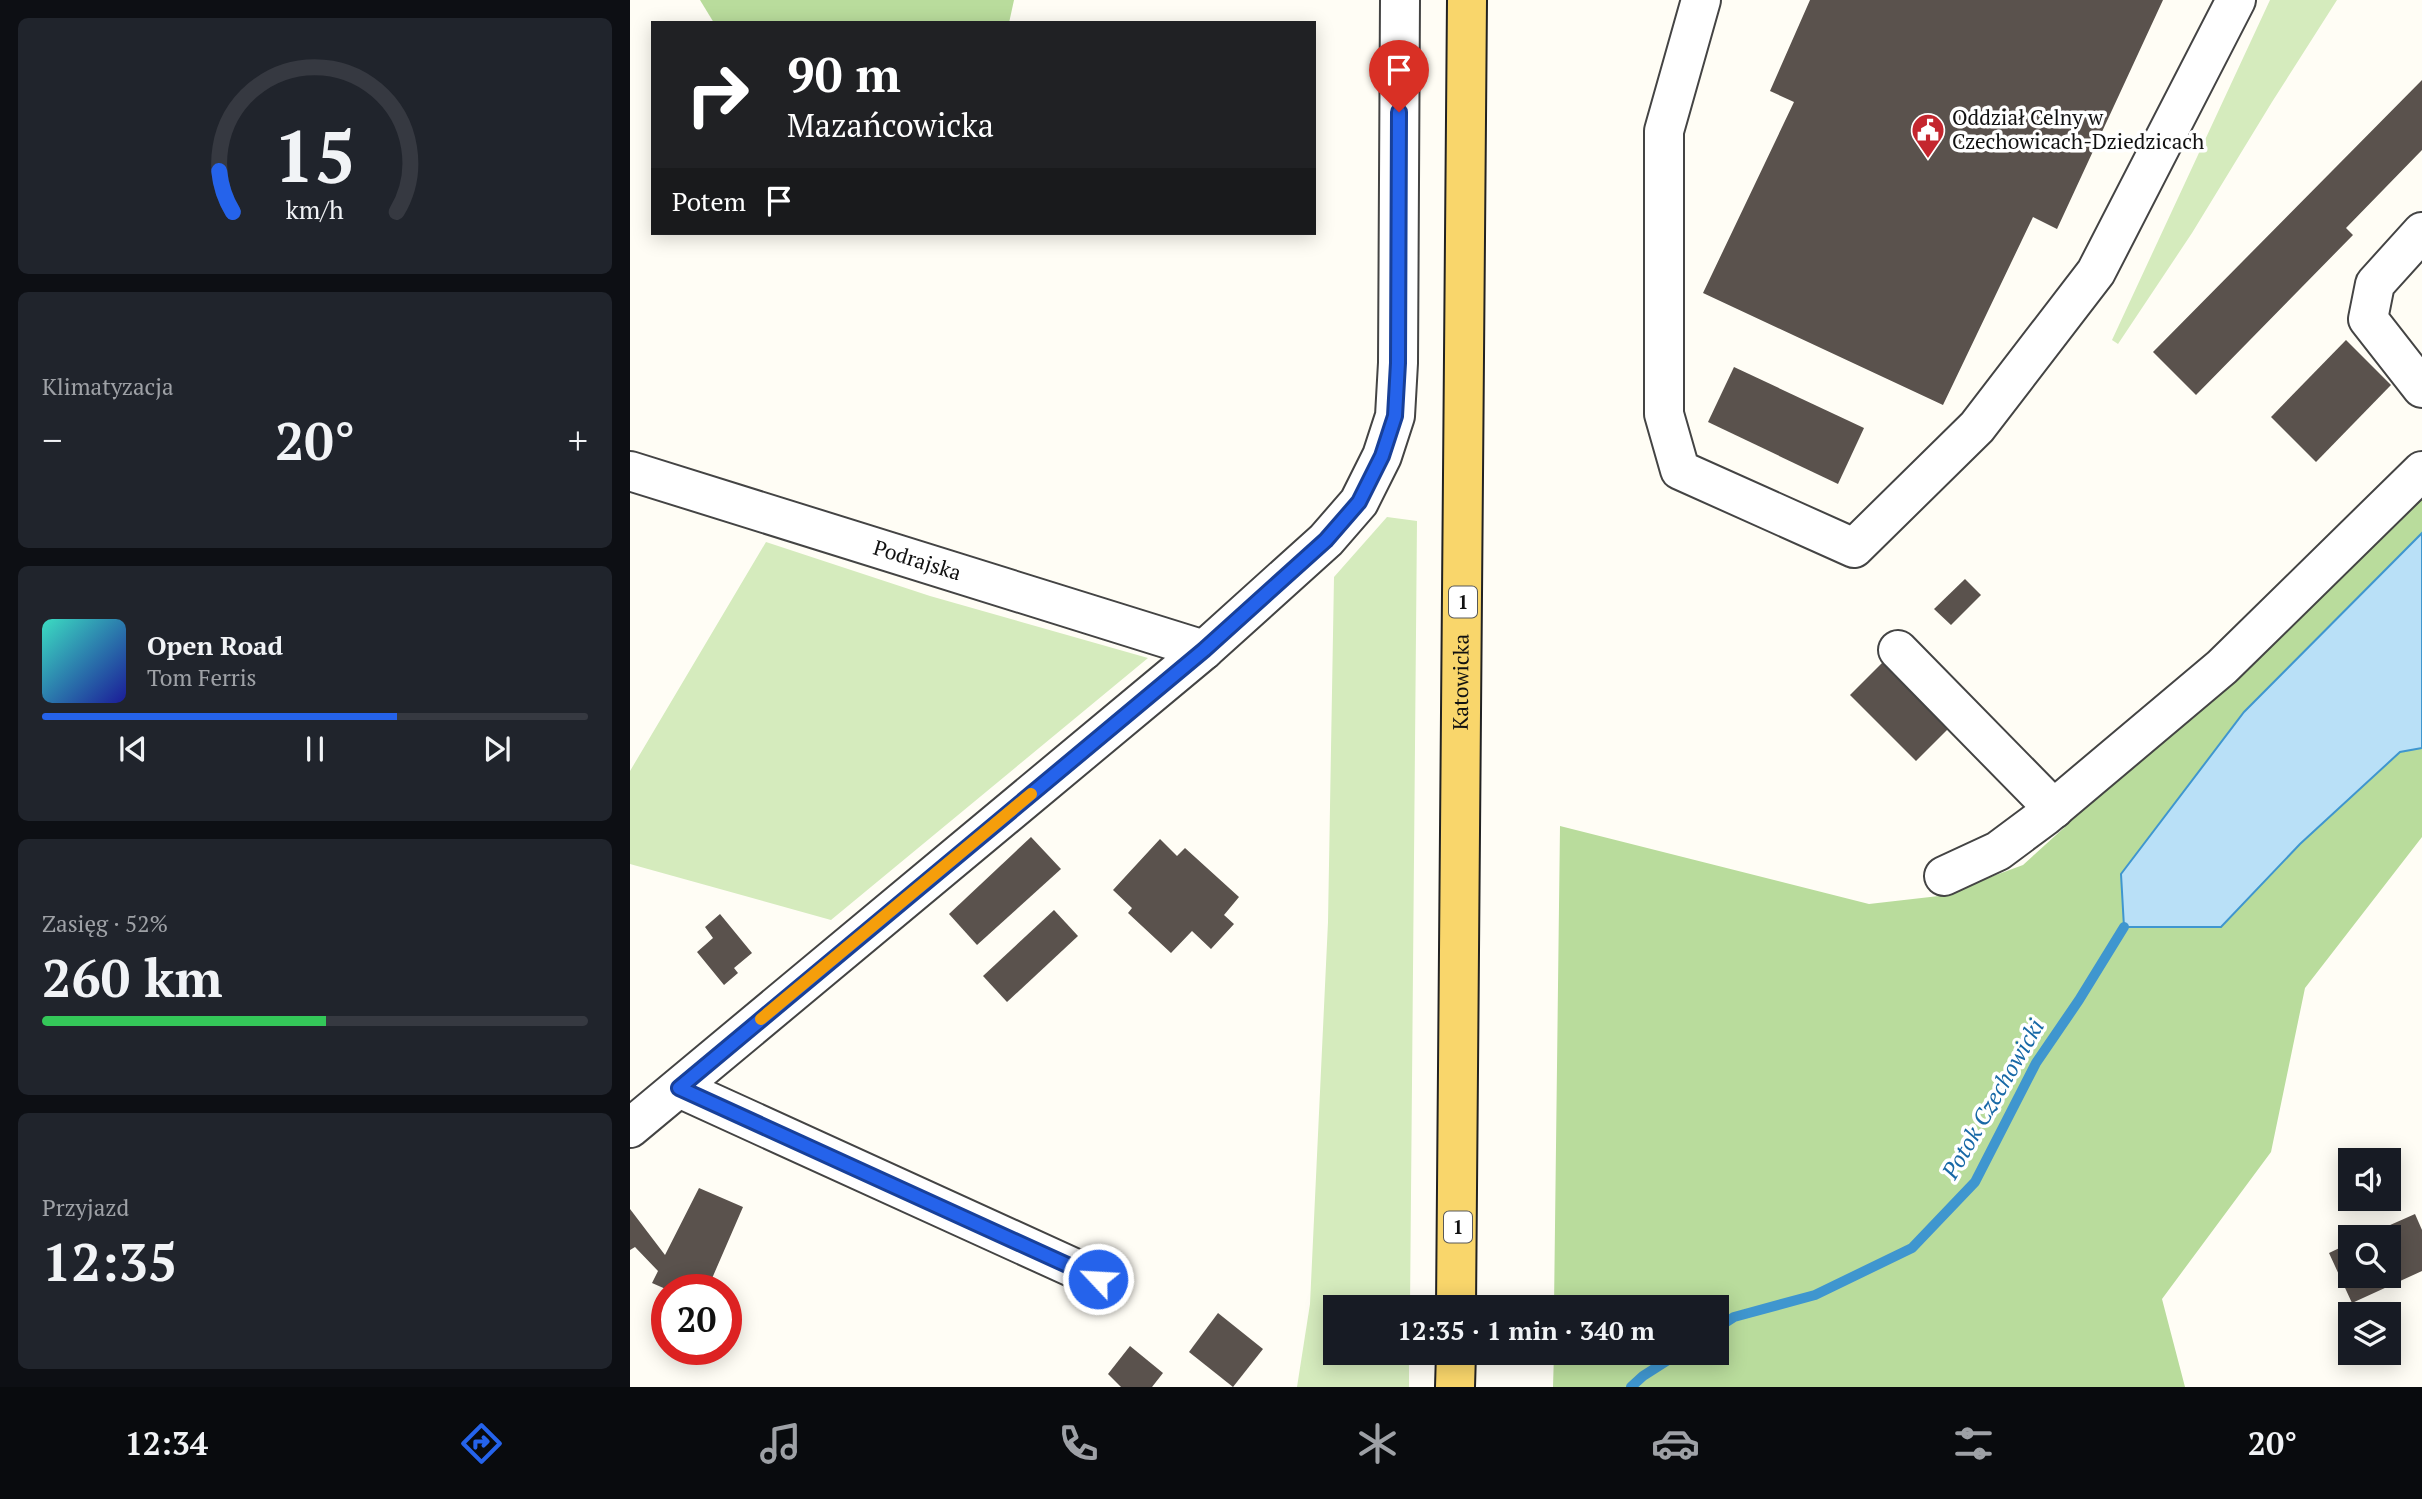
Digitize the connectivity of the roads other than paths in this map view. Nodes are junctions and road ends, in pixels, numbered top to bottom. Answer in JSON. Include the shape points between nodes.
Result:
{"nodes":[{"id":1,"x":1400,"y":0,"type":"edge"},
{"id":2,"x":1467,"y":0,"type":"edge"},
{"id":3,"x":1490,"y":0,"type":"edge"},
{"id":4,"x":1701,"y":0,"type":"edge"},
{"id":5,"x":2236,"y":0,"type":"edge"},
{"id":6,"x":1467,"y":57,"type":"junction"},
{"id":7,"x":2422,"y":232,"type":"edge"},
{"id":8,"x":2422,"y":388,"type":"edge"},
{"id":9,"x":630,"y":471,"type":"edge"},
{"id":10,"x":2422,"y":471,"type":"edge"},
{"id":11,"x":1204,"y":650,"type":"junction"},
{"id":12,"x":1898,"y":650,"type":"dead end"},
{"id":13,"x":2054,"y":809,"type":"junction"},
{"id":14,"x":1944,"y":876,"type":"dead end"},
{"id":15,"x":679,"y":1088,"type":"junction"},
{"id":16,"x":630,"y":1128,"type":"edge"},
{"id":17,"x":1098,"y":1279,"type":"dead end"},
{"id":18,"x":1457,"y":1295,"type":"edge"},
{"id":19,"x":1456,"y":1365,"type":"edge"},
{"id":20,"x":1455,"y":1387,"type":"edge"}],
"edges":[{"from":1,"to":11,"type":"street","via":[[1398,363],[1392,426],[1359,502],[1326,540]]},
{"from":2,"to":6,"type":"main road","name":"Katowicka","number":"1"},
{"from":3,"to":6,"type":"main road","name":"Katowicka","number":"1"},
{"from":4,"to":5,"type":"street","via":[[1664,131],[1664,414],[1680,470],[1854,548],[1977,427],[2096,272]]},
{"from":6,"to":18,"type":"main road","name":"Katowicka","number":"1"},
{"from":7,"to":8,"type":"street","via":[[2375,284],[2368,319]]},
{"from":9,"to":11,"type":"street","name":"Podrajska"},
{"from":10,"to":13,"type":"street","via":[[2222,667]]},
{"from":11,"to":15,"type":"street"},
{"from":12,"to":13,"type":"street"},
{"from":13,"to":14,"type":"street","via":[[1998,852]]},
{"from":15,"to":16,"type":"street"},
{"from":15,"to":17,"type":"street"},
{"from":19,"to":20,"type":"main road"}]}
